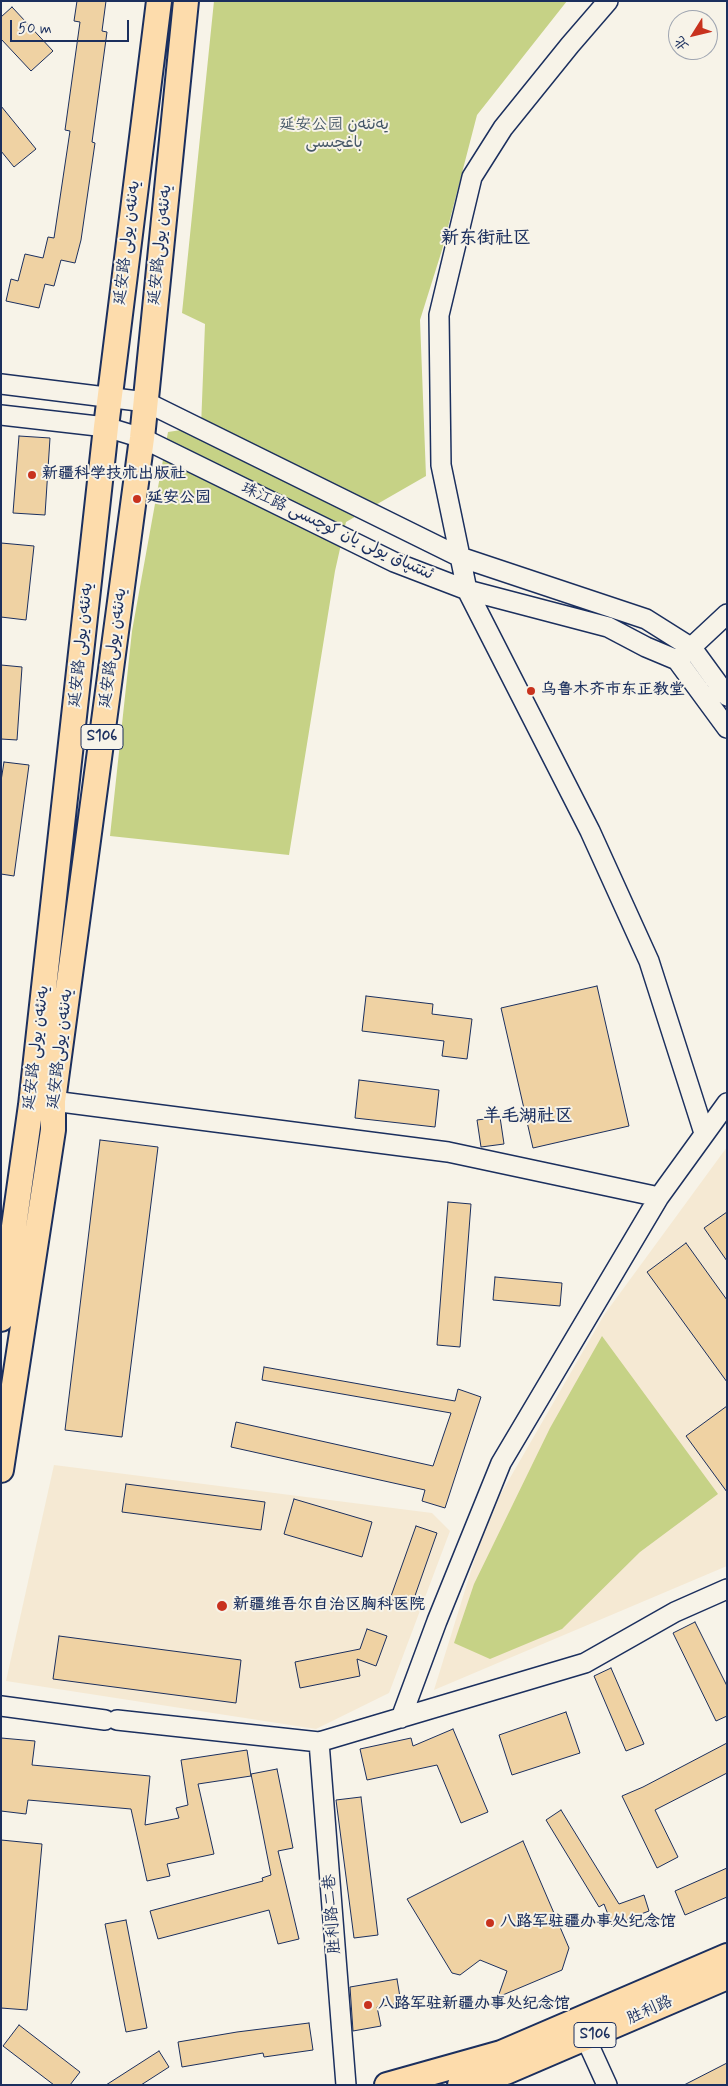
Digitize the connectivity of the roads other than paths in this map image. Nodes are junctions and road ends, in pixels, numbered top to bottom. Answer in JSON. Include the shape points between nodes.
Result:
{"nodes":[{"id":1,"x":158,"y":1,"type":"edge"},
{"id":2,"x":186,"y":1,"type":"edge"},
{"id":3,"x":608,"y":1,"type":"edge"},
{"id":4,"x":1,"y":384,"type":"edge"},
{"id":5,"x":109,"y":397,"type":"junction"},
{"id":6,"x":146,"y":402,"type":"junction"},
{"id":7,"x":1,"y":414,"type":"edge"},
{"id":8,"x":106,"y":427,"type":"junction"},
{"id":9,"x":142,"y":438,"type":"junction"},
{"id":10,"x":460,"y":557,"type":"junction"},
{"id":11,"x":467,"y":590,"type":"junction"},
{"id":12,"x":727,"y":614,"type":"edge"},
{"id":13,"x":692,"y":648,"type":"junction"},
{"id":14,"x":677,"y":660,"type":"junction"},
{"id":15,"x":727,"y":696,"type":"edge"},
{"id":16,"x":727,"y":728,"type":"edge"},
{"id":17,"x":53,"y":1101,"type":"junction"},
{"id":18,"x":727,"y":1103,"type":"edge"},
{"id":19,"x":704,"y":1133,"type":"junction"},
{"id":20,"x":659,"y":1197,"type":"junction"},
{"id":21,"x":1,"y":1319,"type":"edge"},
{"id":22,"x":1,"y":1470,"type":"edge"},
{"id":23,"x":727,"y":1589,"type":"edge"},
{"id":24,"x":1,"y":1706,"type":"edge"},
{"id":25,"x":401,"y":1718,"type":"junction"},
{"id":26,"x":319,"y":1742,"type":"junction"},
{"id":27,"x":727,"y":1956,"type":"edge"},
{"id":28,"x":727,"y":1977,"type":"edge"},
{"id":29,"x":586,"y":2039,"type":"junction"},
{"id":30,"x":346,"y":2085,"type":"edge"},
{"id":31,"x":387,"y":2085,"type":"edge"},
{"id":32,"x":460,"y":2085,"type":"edge"},
{"id":33,"x":607,"y":2085,"type":"edge"}],
"edges":[{"from":1,"to":5,"type":"main road","name":"延安路 يەنئەن يولى","number":"S106"},
{"from":2,"to":6,"type":"main road","name":"延安路يەنئەن يولى","number":"S106"},
{"from":3,"to":10,"type":"street","via":[[503,128],[472,177],[439,315],[441,465]]},
{"from":4,"to":5,"type":"street","name":"珠江路 ئىتتىپاق يولى يان كوچىسى"},
{"from":5,"to":6,"type":"street","name":"珠江路 ئىتتىپاق يولى يان كوچىسى"},
{"from":5,"to":8,"type":"main road","name":"延安路 يەنئەن يولى","number":"S106"},
{"from":6,"to":9,"type":"main road","name":"延安路يەنئەن يولى","number":"S106"},
{"from":6,"to":10,"type":"street","name":"珠江路 ئىتتىپاق يولى يان كوچىسى"},
{"from":7,"to":8,"type":"street","name":"珠江路 ئىتتىپاق يولى يان كوچىسى"},
{"from":8,"to":9,"type":"street","name":"珠江路 ئىتتىپاق يولى يان كوچىسى"},
{"from":8,"to":21,"type":"main road","name":"延安路 يەنئەن يولى","number":"S106","via":[[31,1105]]},
{"from":9,"to":11,"type":"street","name":"珠江路 ئىتتىپاق يولى يان كوچىسى","via":[[394,562]]},
{"from":9,"to":17,"type":"main road","name":"延安路يەنئەن يولى","number":"S106"},
{"from":10,"to":11,"type":"street"},
{"from":10,"to":13,"type":"street","name":"珠江路 ئىتتىپاق يولى يان كوچىسى","via":[[646,619]]},
{"from":11,"to":14,"type":"street","name":"珠江路 ئىتتىپاق يولى يان كوچىسى","via":[[608,627]]},
{"from":11,"to":19,"type":"street","via":[[590,832],[649,961]]},
{"from":12,"to":13,"type":"street"},
{"from":13,"to":14,"type":"street"},
{"from":13,"to":15,"type":"street","name":"珠江路 ئىتتىپاق يولى يان كوچىسى"},
{"from":14,"to":16,"type":"street"},
{"from":17,"to":20,"type":"street","via":[[448,1152]]},
{"from":17,"to":22,"type":"main road","name":"延安路يەنئەن يولى","number":"S106","via":[[53,1130]]},
{"from":18,"to":19,"type":"street"},
{"from":19,"to":20,"type":"street"},
{"from":20,"to":25,"type":"street","via":[[500,1463]]},
{"from":23,"to":25,"type":"street","via":[[675,1612],[585,1663]]},
{"from":24,"to":26,"type":"street"},
{"from":25,"to":26,"type":"street"},
{"from":26,"to":30,"type":"street","name":"胜利路二巷"},
{"from":27,"to":31,"type":"main road","number":"S106","via":[[501,2053]]},
{"from":28,"to":29,"type":"main road","name":"胜利路","number":"S106"},
{"from":29,"to":32,"type":"main road","name":"胜利路","number":"S106","via":[[506,2072]]},
{"from":29,"to":33,"type":"street"}]}
